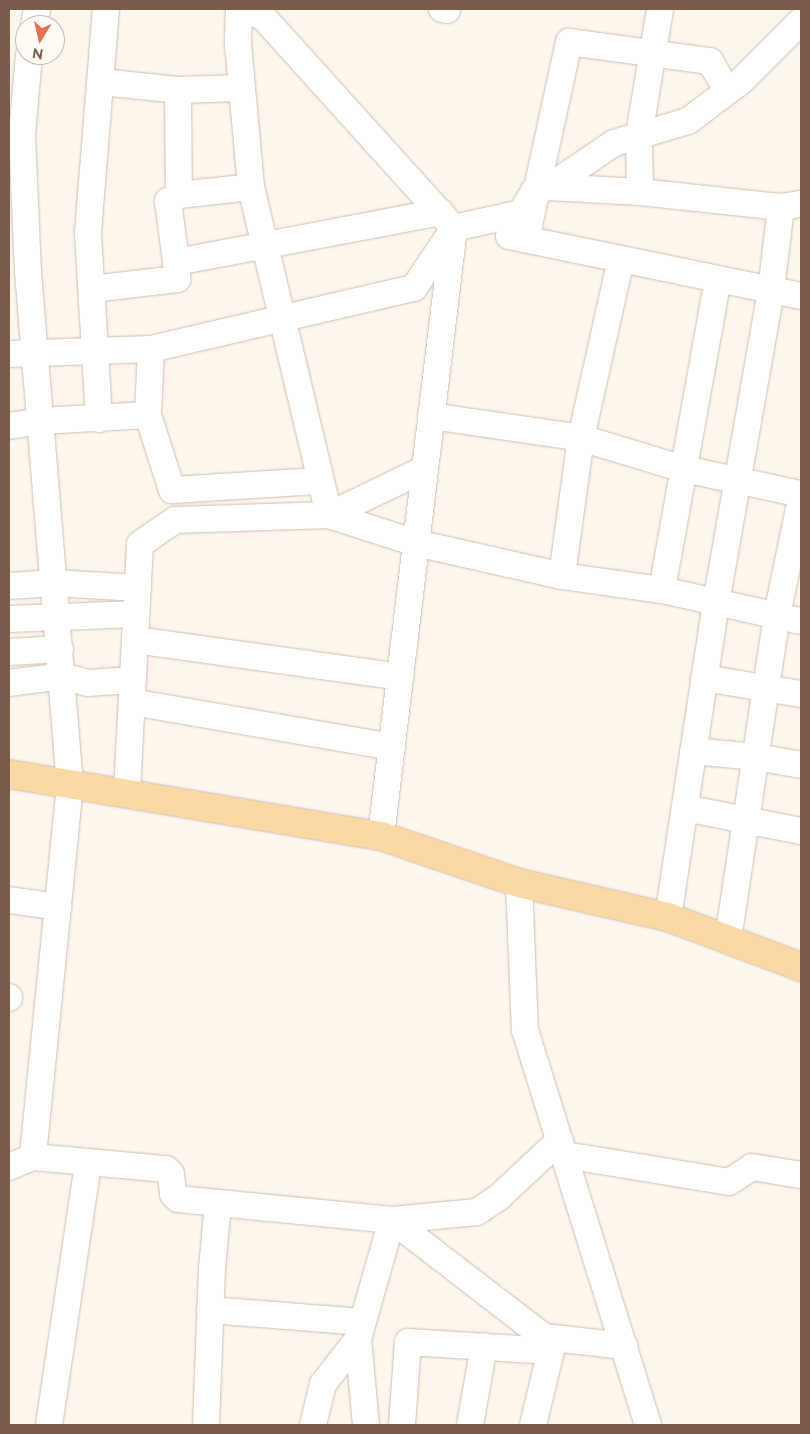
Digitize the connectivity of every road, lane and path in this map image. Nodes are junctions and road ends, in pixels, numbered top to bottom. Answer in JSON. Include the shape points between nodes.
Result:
{"nodes":[{"id":1,"x":106,"y":9,"type":"edge"},
{"id":2,"x":238,"y":9,"type":"edge"},
{"id":3,"x":244,"y":9,"type":"edge"},
{"id":4,"x":660,"y":9,"type":"edge"},
{"id":5,"x":801,"y":20,"type":"edge"},
{"id":6,"x":651,"y":53,"type":"junction"},
{"id":7,"x":28,"y":65,"type":"edge"},
{"id":8,"x":101,"y":82,"type":"junction"},
{"id":9,"x":242,"y":88,"type":"junction"},
{"id":10,"x":178,"y":90,"type":"junction"},
{"id":11,"x":726,"y":91,"type":"junction"},
{"id":12,"x":639,"y":135,"type":"junction"},
{"id":13,"x":251,"y":187,"type":"junction"},
{"id":14,"x":17,"y":188,"type":"edge"},
{"id":15,"x":541,"y":189,"type":"junction"},
{"id":16,"x":640,"y":192,"type":"junction"},
{"id":17,"x":179,"y":195,"type":"junction"},
{"id":18,"x":791,"y":206,"type":"edge"},
{"id":19,"x":447,"y":220,"type":"junction"},
{"id":20,"x":526,"y":239,"type":"junction"},
{"id":21,"x":265,"y":244,"type":"junction"},
{"id":22,"x":620,"y":259,"type":"junction"},
{"id":23,"x":176,"y":262,"type":"junction"},
{"id":24,"x":718,"y":279,"type":"junction"},
{"id":25,"x":92,"y":289,"type":"junction"},
{"id":26,"x":771,"y":290,"type":"junction"},
{"id":27,"x":801,"y":296,"type":"edge"},
{"id":28,"x":20,"y":305,"type":"edge"},
{"id":29,"x":281,"y":320,"type":"junction"},
{"id":30,"x":151,"y":349,"type":"junction"},
{"id":31,"x":36,"y":353,"type":"junction"},
{"id":32,"x":98,"y":353,"type":"junction"},
{"id":33,"x":9,"y":354,"type":"edge"},
{"id":34,"x":148,"y":415,"type":"junction"},
{"id":35,"x":432,"y":416,"type":"junction"},
{"id":36,"x":99,"y":419,"type":"junction"},
{"id":37,"x":41,"y":420,"type":"junction"},
{"id":38,"x":9,"y":426,"type":"edge"},
{"id":39,"x":580,"y":438,"type":"junction"},
{"id":40,"x":684,"y":469,"type":"junction"},
{"id":41,"x":425,"y":470,"type":"junction"},
{"id":42,"x":319,"y":480,"type":"junction"},
{"id":43,"x":738,"y":481,"type":"junction"},
{"id":44,"x":801,"y":494,"type":"edge"},
{"id":45,"x":801,"y":499,"type":"edge"},
{"id":46,"x":329,"y":515,"type":"junction"},
{"id":47,"x":416,"y":543,"type":"junction"},
{"id":48,"x":562,"y":576,"type":"junction"},
{"id":49,"x":54,"y":583,"type":"junction"},
{"id":50,"x":9,"y":586,"type":"edge"},
{"id":51,"x":138,"y":588,"type":"junction"},
{"id":52,"x":662,"y":590,"type":"junction"},
{"id":53,"x":716,"y":603,"type":"junction"},
{"id":54,"x":136,"y":614,"type":"junction"},
{"id":55,"x":57,"y":617,"type":"junction"},
{"id":56,"x":789,"y":618,"type":"edge"},
{"id":57,"x":9,"y":619,"type":"edge"},
{"id":58,"x":135,"y":640,"type":"junction"},
{"id":59,"x":60,"y":649,"type":"junction"},
{"id":60,"x":9,"y":652,"type":"edge"},
{"id":61,"x":62,"y":676,"type":"junction"},
{"id":62,"x":400,"y":677,"type":"junction"},
{"id":63,"x":704,"y":678,"type":"junction"},
{"id":64,"x":9,"y":683,"type":"edge"},
{"id":65,"x":767,"y":688,"type":"junction"},
{"id":66,"x":132,"y":691,"type":"junction"},
{"id":67,"x":801,"y":694,"type":"edge"},
{"id":68,"x":392,"y":747,"type":"junction"},
{"id":69,"x":693,"y":751,"type":"junction"},
{"id":70,"x":757,"y":757,"type":"junction"},
{"id":71,"x":801,"y":765,"type":"edge"},
{"id":72,"x":9,"y":774,"type":"edge"},
{"id":73,"x":70,"y":785,"type":"junction"},
{"id":74,"x":127,"y":792,"type":"junction"},
{"id":75,"x":685,"y":808,"type":"junction"},
{"id":76,"x":747,"y":819,"type":"junction"},
{"id":77,"x":801,"y":831,"type":"edge"},
{"id":78,"x":381,"y":836,"type":"junction"},
{"id":79,"x":519,"y":883,"type":"junction"},
{"id":80,"x":9,"y":900,"type":"edge"},
{"id":81,"x":59,"y":907,"type":"junction"},
{"id":82,"x":668,"y":917,"type":"junction"},
{"id":83,"x":728,"y":939,"type":"junction"},
{"id":84,"x":801,"y":967,"type":"edge"},
{"id":85,"x":562,"y":1148,"type":"junction"},
{"id":86,"x":33,"y":1157,"type":"junction"},
{"id":87,"x":88,"y":1163,"type":"junction"},
{"id":88,"x":9,"y":1167,"type":"edge"},
{"id":89,"x":801,"y":1174,"type":"edge"},
{"id":90,"x":218,"y":1203,"type":"junction"},
{"id":91,"x":392,"y":1220,"type":"junction"},
{"id":92,"x":210,"y":1310,"type":"junction"},
{"id":93,"x":361,"y":1331,"type":"junction"},
{"id":94,"x":553,"y":1345,"type":"junction"},
{"id":95,"x":484,"y":1346,"type":"junction"},
{"id":96,"x":624,"y":1346,"type":"junction"},
{"id":97,"x":49,"y":1425,"type":"edge"},
{"id":98,"x":206,"y":1425,"type":"edge"},
{"id":99,"x":313,"y":1425,"type":"edge"},
{"id":100,"x":366,"y":1425,"type":"edge"},
{"id":101,"x":402,"y":1425,"type":"edge"},
{"id":102,"x":470,"y":1425,"type":"edge"},
{"id":103,"x":533,"y":1425,"type":"edge"},
{"id":104,"x":648,"y":1425,"type":"edge"}],
"edges":[{"from":1,"to":8,"type":"street"},
{"from":2,"to":9,"type":"street"},
{"from":3,"to":19,"type":"street","via":[[264,18]]},
{"from":4,"to":6,"type":"street"},
{"from":5,"to":11,"type":"street"},
{"from":6,"to":11,"type":"street","via":[[710,61]]},
{"from":6,"to":12,"type":"street"},
{"from":6,"to":15,"type":"street","via":[[569,42]]},
{"from":7,"to":14,"type":"street"},
{"from":8,"to":10,"type":"street"},
{"from":8,"to":25,"type":"street","via":[[88,232]]},
{"from":9,"to":10,"type":"street"},
{"from":9,"to":13,"type":"street"},
{"from":10,"to":17,"type":"street"},
{"from":11,"to":12,"type":"street","via":[[688,120]]},
{"from":12,"to":15,"type":"street","via":[[614,143]]},
{"from":12,"to":16,"type":"street"},
{"from":13,"to":17,"type":"street"},
{"from":13,"to":21,"type":"street"},
{"from":14,"to":28,"type":"street"},
{"from":15,"to":16,"type":"street"},
{"from":15,"to":19,"type":"street","via":[[521,214]]},
{"from":15,"to":20,"type":"street"},
{"from":16,"to":18,"type":"street"},
{"from":17,"to":23,"type":"street","via":[[168,201]]},
{"from":18,"to":26,"type":"street"},
{"from":19,"to":20,"type":"street"},
{"from":19,"to":21,"type":"street"},
{"from":19,"to":29,"type":"street","via":[[414,288]]},
{"from":19,"to":35,"type":"street"},
{"from":20,"to":22,"type":"street"},
{"from":21,"to":23,"type":"street"},
{"from":21,"to":29,"type":"street"},
{"from":22,"to":24,"type":"street"},
{"from":22,"to":39,"type":"street"},
{"from":23,"to":25,"type":"street","via":[[177,279]]},
{"from":24,"to":26,"type":"street"},
{"from":24,"to":40,"type":"street"},
{"from":25,"to":32,"type":"street"},
{"from":26,"to":27,"type":"street"},
{"from":26,"to":43,"type":"street"},
{"from":28,"to":31,"type":"street"},
{"from":29,"to":30,"type":"street"},
{"from":29,"to":42,"type":"street"},
{"from":30,"to":32,"type":"street"},
{"from":30,"to":34,"type":"street"},
{"from":31,"to":32,"type":"street"},
{"from":31,"to":33,"type":"street"},
{"from":31,"to":37,"type":"street"},
{"from":32,"to":36,"type":"street"},
{"from":34,"to":36,"type":"street"},
{"from":34,"to":42,"type":"street","via":[[172,490]]},
{"from":35,"to":39,"type":"street"},
{"from":35,"to":41,"type":"street"},
{"from":36,"to":37,"type":"street"},
{"from":37,"to":38,"type":"street"},
{"from":37,"to":49,"type":"street"},
{"from":39,"to":40,"type":"street"},
{"from":39,"to":48,"type":"street"},
{"from":40,"to":43,"type":"street"},
{"from":40,"to":52,"type":"street"},
{"from":41,"to":46,"type":"street"},
{"from":41,"to":47,"type":"street"},
{"from":42,"to":46,"type":"street"},
{"from":43,"to":44,"type":"street"},
{"from":43,"to":53,"type":"street"},
{"from":45,"to":56,"type":"street"},
{"from":46,"to":47,"type":"street"},
{"from":46,"to":51,"type":"street","via":[[175,520],[140,544]]},
{"from":47,"to":48,"type":"street"},
{"from":47,"to":62,"type":"street"},
{"from":48,"to":52,"type":"street"},
{"from":49,"to":50,"type":"street"},
{"from":49,"to":51,"type":"street"},
{"from":49,"to":55,"type":"street"},
{"from":51,"to":54,"type":"street"},
{"from":52,"to":53,"type":"street"},
{"from":53,"to":56,"type":"street"},
{"from":53,"to":63,"type":"street"},
{"from":54,"to":55,"type":"street"},
{"from":54,"to":58,"type":"street"},
{"from":55,"to":57,"type":"street"},
{"from":55,"to":59,"type":"street"},
{"from":56,"to":65,"type":"street"},
{"from":58,"to":62,"type":"street"},
{"from":58,"to":66,"type":"street"},
{"from":59,"to":60,"type":"street"},
{"from":59,"to":61,"type":"street"},
{"from":61,"to":64,"type":"street"},
{"from":61,"to":66,"type":"street"},
{"from":61,"to":73,"type":"street"},
{"from":62,"to":68,"type":"street"},
{"from":63,"to":65,"type":"street"},
{"from":63,"to":69,"type":"street"},
{"from":65,"to":67,"type":"street"},
{"from":65,"to":70,"type":"street"},
{"from":66,"to":68,"type":"street"},
{"from":66,"to":74,"type":"street"},
{"from":68,"to":78,"type":"street"},
{"from":69,"to":70,"type":"street"},
{"from":69,"to":75,"type":"street"},
{"from":70,"to":71,"type":"street"},
{"from":70,"to":76,"type":"street"},
{"from":72,"to":73,"type":"main road"},
{"from":73,"to":74,"type":"main road"},
{"from":73,"to":81,"type":"street"},
{"from":74,"to":78,"type":"main road"},
{"from":75,"to":76,"type":"street"},
{"from":75,"to":82,"type":"street"},
{"from":76,"to":77,"type":"street"},
{"from":76,"to":83,"type":"street"},
{"from":78,"to":79,"type":"main road"},
{"from":79,"to":82,"type":"main road"},
{"from":79,"to":85,"type":"street","via":[[525,1030]]},
{"from":80,"to":81,"type":"street"},
{"from":81,"to":86,"type":"street"},
{"from":82,"to":83,"type":"main road"},
{"from":83,"to":84,"type":"main road"},
{"from":85,"to":89,"type":"street","via":[[729,1182],[752,1167]]},
{"from":85,"to":91,"type":"street","via":[[477,1212]]},
{"from":85,"to":96,"type":"street"},
{"from":86,"to":87,"type":"street"},
{"from":86,"to":88,"type":"street"},
{"from":87,"to":90,"type":"street","via":[[166,1169],[171,1174],[176,1198]]},
{"from":87,"to":97,"type":"street"},
{"from":90,"to":91,"type":"street"},
{"from":90,"to":92,"type":"street"},
{"from":91,"to":93,"type":"street"},
{"from":91,"to":94,"type":"street"},
{"from":92,"to":93,"type":"street"},
{"from":92,"to":98,"type":"street"},
{"from":93,"to":99,"type":"street","via":[[323,1384]]},
{"from":93,"to":100,"type":"street"},
{"from":94,"to":95,"type":"street"},
{"from":94,"to":96,"type":"street"},
{"from":94,"to":103,"type":"street"},
{"from":95,"to":101,"type":"street","via":[[408,1342]]},
{"from":95,"to":102,"type":"street"},
{"from":96,"to":104,"type":"street"}]}
